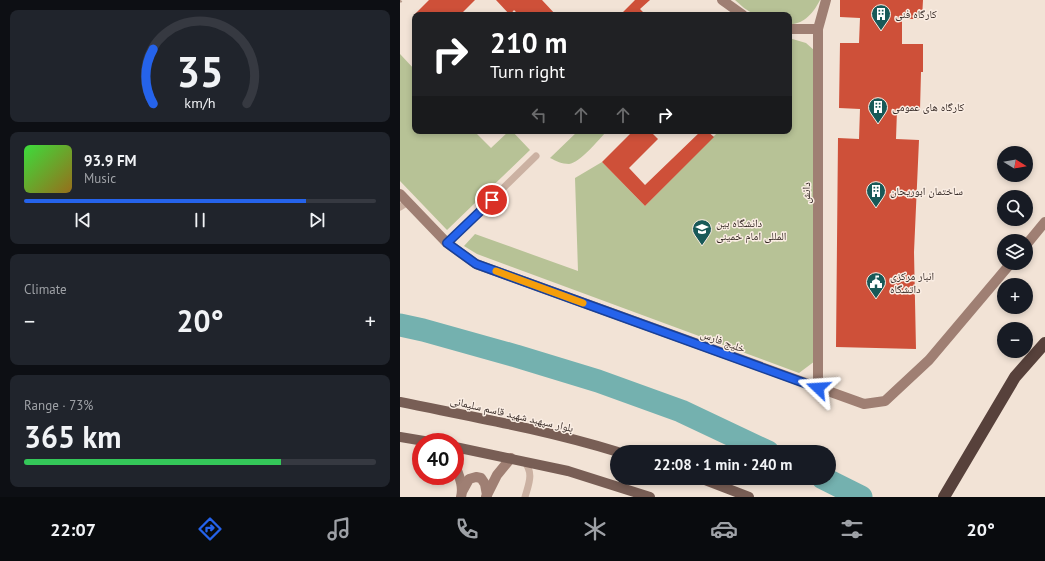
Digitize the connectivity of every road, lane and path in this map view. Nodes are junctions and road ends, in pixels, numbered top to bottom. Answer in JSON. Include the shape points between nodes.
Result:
{"nodes":[{"id":1,"x":722,"y":0,"type":"edge"},
{"id":2,"x":826,"y":0,"type":"edge"},
{"id":3,"x":736,"y":12,"type":"edge"},
{"id":4,"x":792,"y":29,"type":"edge"},
{"id":5,"x":818,"y":29,"type":"junction"},
{"id":6,"x":536,"y":156,"type":"dead end"},
{"id":7,"x":400,"y":194,"type":"edge"},
{"id":8,"x":404,"y":204,"type":"edge"},
{"id":9,"x":1045,"y":222,"type":"edge"},
{"id":10,"x":1033,"y":237,"type":"edge"},
{"id":11,"x":447,"y":243,"type":"junction"},
{"id":12,"x":1005,"y":270,"type":"edge"},
{"id":13,"x":1045,"y":343,"type":"edge"},
{"id":14,"x":818,"y":388,"type":"junction"},
{"id":15,"x":402,"y":404,"type":"edge"},
{"id":16,"x":400,"y":437,"type":"edge"},
{"id":17,"x":412,"y":439,"type":"edge"},
{"id":18,"x":464,"y":448,"type":"edge"},
{"id":19,"x":610,"y":450,"type":"edge"},
{"id":20,"x":511,"y":458,"type":"junction"},
{"id":21,"x":524,"y":461,"type":"junction"},
{"id":22,"x":718,"y":485,"type":"edge"},
{"id":23,"x":462,"y":494,"type":"edge"},
{"id":24,"x":486,"y":496,"type":"edge"},
{"id":25,"x":525,"y":497,"type":"edge"},
{"id":26,"x":650,"y":497,"type":"edge"},
{"id":27,"x":749,"y":497,"type":"edge"},
{"id":28,"x":944,"y":497,"type":"edge"}],
"edges":[{"from":1,"to":3,"type":"street"},
{"from":2,"to":5,"type":"street","name":"دانش"},
{"from":4,"to":5,"type":"street"},
{"from":5,"to":14,"type":"street","name":"دانش"},
{"from":6,"to":11,"type":"lane"},
{"from":7,"to":8,"type":"street","name":"خلیج فارس"},
{"from":8,"to":11,"type":"street","name":"خلیج فارس"},
{"from":9,"to":10,"type":"street"},
{"from":11,"to":14,"type":"street","name":"خلیج فارس","via":[[476,264]]},
{"from":12,"to":14,"type":"street","name":"خلیج فارس","via":[[929,360],[885,401],[864,404]]},
{"from":13,"to":28,"type":"highway","via":[[1015,376]]},
{"from":15,"to":19,"type":"main road","name":"بلوار سپهبد شهید قاسم سلیمانی","via":[[526,428]]},
{"from":16,"to":17,"type":"main road"},
{"from":18,"to":20,"type":"main road"},
{"from":20,"to":21,"type":"main road"},
{"from":20,"to":24,"type":"street","via":[[497,475]]},
{"from":21,"to":25,"type":"lane","via":[[529,467],[530,476]]},
{"from":21,"to":26,"type":"main road","via":[[568,471]]},
{"from":22,"to":27,"type":"main road"},
{"from":23,"to":24,"type":"street","via":[[469,478],[476,476],[485,484]]}]}
